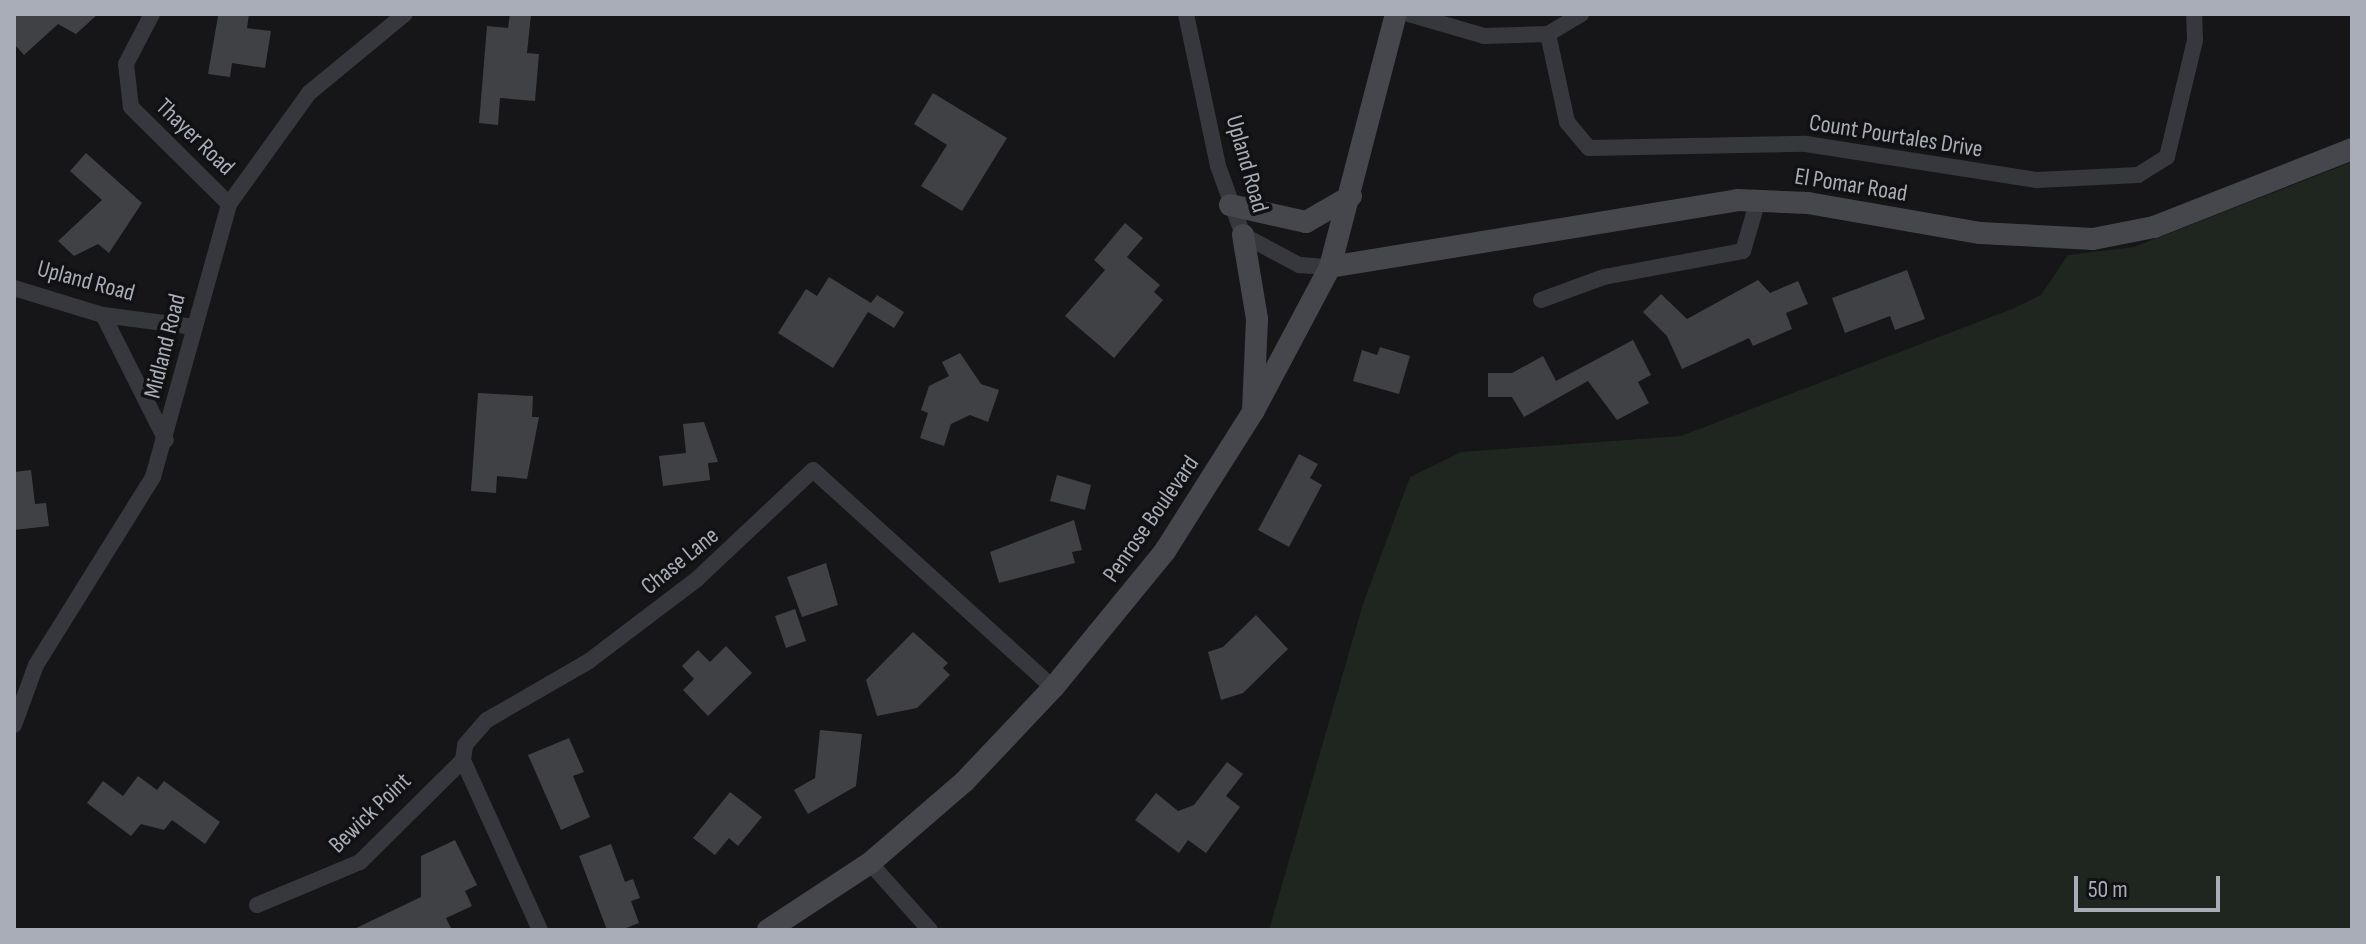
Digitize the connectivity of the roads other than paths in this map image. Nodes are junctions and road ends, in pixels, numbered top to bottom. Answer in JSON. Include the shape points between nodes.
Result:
{"nodes":[{"id":1,"x":152,"y":14,"type":"edge"},
{"id":2,"x":405,"y":14,"type":"edge"},
{"id":3,"x":1186,"y":14,"type":"edge"},
{"id":4,"x":1396,"y":14,"type":"edge"},
{"id":5,"x":1409,"y":14,"type":"edge"},
{"id":6,"x":1581,"y":14,"type":"edge"},
{"id":7,"x":2194,"y":14,"type":"edge"},
{"id":8,"x":1548,"y":34,"type":"junction"},
{"id":9,"x":2352,"y":149,"type":"edge"},
{"id":10,"x":1351,"y":196,"type":"junction"},
{"id":11,"x":1758,"y":200,"type":"junction"},
{"id":12,"x":229,"y":204,"type":"junction"},
{"id":13,"x":1230,"y":205,"type":"junction"},
{"id":14,"x":1243,"y":235,"type":"junction"},
{"id":15,"x":1330,"y":267,"type":"junction"},
{"id":16,"x":14,"y":288,"type":"edge"},
{"id":17,"x":1541,"y":300,"type":"dead end"},
{"id":18,"x":103,"y":315,"type":"junction"},
{"id":19,"x":194,"y":327,"type":"junction"},
{"id":20,"x":1253,"y":412,"type":"junction"},
{"id":21,"x":166,"y":440,"type":"junction"},
{"id":22,"x":1053,"y":688,"type":"junction"},
{"id":23,"x":14,"y":725,"type":"edge"},
{"id":24,"x":463,"y":760,"type":"junction"},
{"id":25,"x":870,"y":863,"type":"junction"},
{"id":26,"x":257,"y":905,"type":"dead end"},
{"id":27,"x":540,"y":930,"type":"edge"},
{"id":28,"x":768,"y":930,"type":"edge"},
{"id":29,"x":930,"y":930,"type":"edge"}],
"edges":[{"from":1,"to":12,"type":"street","name":"Thayer Road","via":[[126,64],[131,107]]},
{"from":2,"to":12,"type":"street","name":"Midland Road","via":[[301,102]]},
{"from":3,"to":13,"type":"street","name":"Upland Road"},
{"from":4,"to":10,"type":"street","name":"Penrose Boulevard"},
{"from":5,"to":8,"type":"street","via":[[1484,36]]},
{"from":6,"to":8,"type":"street"},
{"from":7,"to":8,"type":"street","name":"Count Pourtales Drive","via":[[2195,40],[2167,157],[2138,175],[2037,180],[1806,144],[1589,148],[1567,122]]},
{"from":9,"to":11,"type":"street","name":"El Pomar Road","via":[[2154,227],[2093,239],[1995,235]]},
{"from":10,"to":13,"type":"street","via":[[1306,222]]},
{"from":10,"to":15,"type":"street","name":"Penrose Boulevard"},
{"from":11,"to":15,"type":"street","name":"El Pomar Road","via":[[1642,211]]},
{"from":11,"to":17,"type":"street","via":[[1743,251],[1615,274]]},
{"from":12,"to":19,"type":"street","name":"Midland Road"},
{"from":13,"to":14,"type":"street","name":"Upland Road"},
{"from":14,"to":15,"type":"street","name":"Upland Road","via":[[1299,265]]},
{"from":14,"to":20,"type":"street","via":[[1257,319]]},
{"from":15,"to":20,"type":"street","name":"Penrose Boulevard"},
{"from":16,"to":18,"type":"street","name":"Upland Road"},
{"from":18,"to":19,"type":"street","name":"Upland Road"},
{"from":18,"to":21,"type":"street"},
{"from":19,"to":21,"type":"street","name":"Midland Road"},
{"from":20,"to":22,"type":"street","name":"Penrose Boulevard","via":[[1165,551]]},
{"from":21,"to":23,"type":"street","name":"Midland Road","via":[[137,507],[36,665]]},
{"from":22,"to":24,"type":"street","name":"Chase Lane","via":[[813,470],[663,606],[589,661],[487,720],[465,745]]},
{"from":22,"to":25,"type":"street","name":"Penrose Boulevard","via":[[964,782]]},
{"from":24,"to":26,"type":"street","name":"Bewick Point","via":[[360,862]]},
{"from":24,"to":27,"type":"street"},
{"from":25,"to":28,"type":"street","name":"Penrose Boulevard"},
{"from":25,"to":29,"type":"street"}]}
